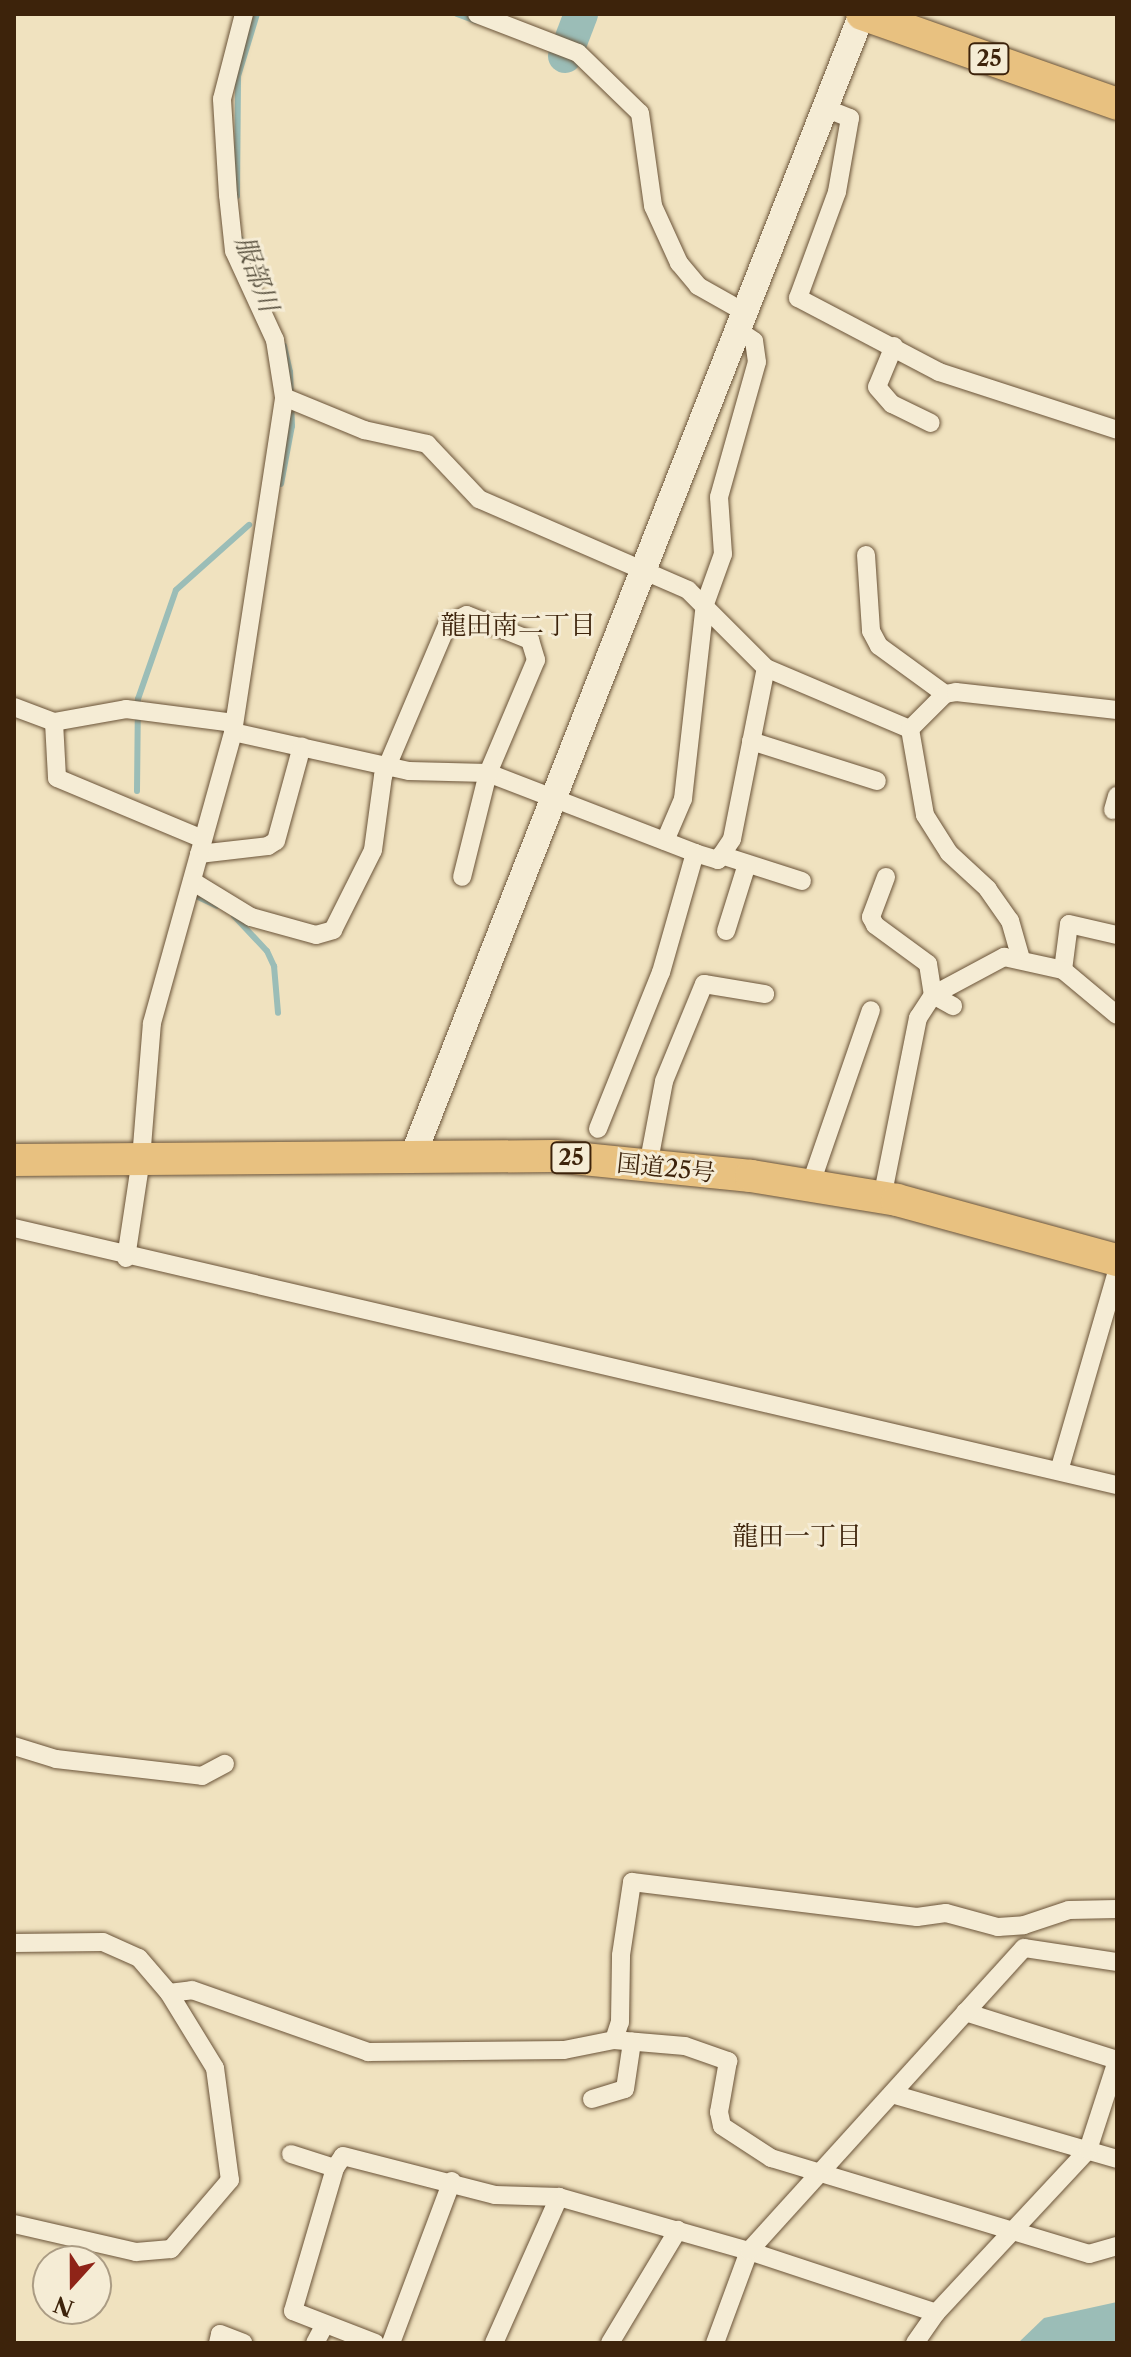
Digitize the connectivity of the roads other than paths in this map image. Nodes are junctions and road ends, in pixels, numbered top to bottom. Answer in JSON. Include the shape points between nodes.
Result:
{"nodes":[{"id":1,"x":244,"y":14,"type":"edge"},
{"id":2,"x":477,"y":14,"type":"edge"},
{"id":3,"x":862,"y":14,"type":"edge"},
{"id":4,"x":1117,"y":104,"type":"edge"},
{"id":5,"x":825,"y":108,"type":"junction"},
{"id":6,"x":742,"y":322,"type":"junction"},
{"id":7,"x":894,"y":346,"type":"junction"},
{"id":8,"x":291,"y":401,"type":"junction"},
{"id":9,"x":931,"y":423,"type":"dead end"},
{"id":10,"x":1117,"y":430,"type":"edge"},
{"id":11,"x":866,"y":555,"type":"dead end"},
{"id":12,"x":642,"y":568,"type":"junction"},
{"id":13,"x":705,"y":604,"type":"junction"},
{"id":14,"x":766,"y":668,"type":"junction"},
{"id":15,"x":945,"y":694,"type":"junction"},
{"id":16,"x":14,"y":707,"type":"edge"},
{"id":17,"x":1117,"y":710,"type":"edge"},
{"id":18,"x":54,"y":722,"type":"junction"},
{"id":19,"x":234,"y":728,"type":"junction"},
{"id":20,"x":910,"y":729,"type":"junction"},
{"id":21,"x":751,"y":741,"type":"junction"},
{"id":22,"x":302,"y":746,"type":"junction"},
{"id":23,"x":390,"y":765,"type":"junction"},
{"id":24,"x":488,"y":773,"type":"junction"},
{"id":25,"x":877,"y":781,"type":"dead end"},
{"id":26,"x":551,"y":799,"type":"junction"},
{"id":27,"x":665,"y":841,"type":"junction"},
{"id":28,"x":201,"y":846,"type":"junction"},
{"id":29,"x":695,"y":853,"type":"junction"},
{"id":30,"x":721,"y":855,"type":"junction"},
{"id":31,"x":747,"y":864,"type":"junction"},
{"id":32,"x":462,"y":877,"type":"dead end"},
{"id":33,"x":886,"y":877,"type":"dead end"},
{"id":34,"x":192,"y":881,"type":"junction"},
{"id":35,"x":802,"y":881,"type":"dead end"},
{"id":36,"x":726,"y":931,"type":"dead end"},
{"id":37,"x":1117,"y":935,"type":"edge"},
{"id":38,"x":1021,"y":959,"type":"junction"},
{"id":39,"x":1063,"y":970,"type":"junction"},
{"id":40,"x":765,"y":994,"type":"dead end"},
{"id":41,"x":933,"y":995,"type":"junction"},
{"id":42,"x":953,"y":1006,"type":"dead end"},
{"id":43,"x":871,"y":1010,"type":"dead end"},
{"id":44,"x":1117,"y":1015,"type":"edge"},
{"id":45,"x":598,"y":1129,"type":"dead end"},
{"id":46,"x":414,"y":1153,"type":"junction"},
{"id":47,"x":141,"y":1159,"type":"junction"},
{"id":48,"x":14,"y":1160,"type":"edge"},
{"id":49,"x":648,"y":1166,"type":"junction"},
{"id":50,"x":810,"y":1186,"type":"junction"},
{"id":51,"x":882,"y":1198,"type":"junction"},
{"id":52,"x":14,"y":1228,"type":"edge"},
{"id":53,"x":126,"y":1258,"type":"junction"},
{"id":54,"x":1117,"y":1260,"type":"edge"},
{"id":55,"x":1117,"y":1272,"type":"edge"},
{"id":56,"x":1059,"y":1471,"type":"junction"},
{"id":57,"x":1117,"y":1485,"type":"edge"},
{"id":58,"x":14,"y":1746,"type":"edge"},
{"id":59,"x":225,"y":1764,"type":"dead end"},
{"id":60,"x":1117,"y":1909,"type":"edge"},
{"id":61,"x":14,"y":1943,"type":"edge"},
{"id":62,"x":1117,"y":1962,"type":"edge"},
{"id":63,"x":169,"y":1993,"type":"junction"},
{"id":64,"x":965,"y":2012,"type":"junction"},
{"id":65,"x":623,"y":2041,"type":"junction"},
{"id":66,"x":1117,"y":2060,"type":"edge"},
{"id":67,"x":892,"y":2094,"type":"junction"},
{"id":68,"x":592,"y":2099,"type":"dead end"},
{"id":69,"x":1088,"y":2150,"type":"junction"},
{"id":70,"x":291,"y":2154,"type":"dead end"},
{"id":71,"x":1117,"y":2159,"type":"edge"},
{"id":72,"x":335,"y":2168,"type":"junction"},
{"id":73,"x":819,"y":2172,"type":"junction"},
{"id":74,"x":452,"y":2181,"type":"junction"},
{"id":75,"x":559,"y":2197,"type":"junction"},
{"id":76,"x":14,"y":2224,"type":"edge"},
{"id":77,"x":678,"y":2230,"type":"junction"},
{"id":78,"x":1016,"y":2231,"type":"junction"},
{"id":79,"x":1117,"y":2246,"type":"edge"},
{"id":80,"x":749,"y":2251,"type":"junction"},
{"id":81,"x":936,"y":2313,"type":"junction"},
{"id":82,"x":325,"y":2324,"type":"junction"},
{"id":83,"x":717,"y":2342,"type":"edge"},
{"id":84,"x":218,"y":2343,"type":"edge"},
{"id":85,"x":243,"y":2343,"type":"edge"},
{"id":86,"x":315,"y":2343,"type":"edge"},
{"id":87,"x":375,"y":2343,"type":"edge"},
{"id":88,"x":391,"y":2343,"type":"edge"},
{"id":89,"x":494,"y":2343,"type":"edge"},
{"id":90,"x":610,"y":2343,"type":"edge"},
{"id":91,"x":915,"y":2343,"type":"edge"}],
"edges":[{"from":1,"to":8,"type":"street","via":[[222,99],[234,251],[275,340]]},
{"from":2,"to":6,"type":"street","via":[[578,53],[644,120],[653,206],[679,263]]},
{"from":3,"to":4,"type":"highway","number":"25"},
{"from":3,"to":5,"type":"street"},
{"from":5,"to":6,"type":"street"},
{"from":5,"to":7,"type":"street","via":[[850,118],[844,166],[798,298]]},
{"from":6,"to":12,"type":"street"},
{"from":6,"to":13,"type":"street","via":[[754,341],[757,362],[719,497],[724,545]]},
{"from":7,"to":9,"type":"street","via":[[877,387],[892,404]]},
{"from":7,"to":10,"type":"street","via":[[939,372]]},
{"from":8,"to":12,"type":"street","via":[[364,430],[418,439],[479,499]]},
{"from":8,"to":19,"type":"street"},
{"from":11,"to":15,"type":"street","via":[[871,631],[879,646]]},
{"from":12,"to":13,"type":"street"},
{"from":12,"to":26,"type":"street"},
{"from":13,"to":14,"type":"street","via":[[744,651]]},
{"from":13,"to":27,"type":"street","via":[[686,783]]},
{"from":14,"to":20,"type":"street"},
{"from":14,"to":21,"type":"street"},
{"from":15,"to":17,"type":"street"},
{"from":15,"to":20,"type":"street"},
{"from":16,"to":18,"type":"street"},
{"from":18,"to":19,"type":"street","via":[[126,709]]},
{"from":18,"to":28,"type":"street","via":[[57,778]]},
{"from":19,"to":22,"type":"street"},
{"from":19,"to":28,"type":"street"},
{"from":20,"to":38,"type":"street","via":[[918,795],[934,834],[988,889],[1010,921]]},
{"from":21,"to":25,"type":"street"},
{"from":21,"to":30,"type":"street","via":[[738,820]]},
{"from":22,"to":23,"type":"street"},
{"from":22,"to":28,"type":"street","via":[[276,841],[268,846]]},
{"from":23,"to":24,"type":"street","via":[[409,771]]},
{"from":23,"to":24,"type":"street","via":[[447,625],[467,615],[530,640],[536,660]]},
{"from":23,"to":34,"type":"street","via":[[383,776],[373,850],[333,930],[316,935],[251,917]]},
{"from":24,"to":26,"type":"street"},
{"from":24,"to":32,"type":"street"},
{"from":26,"to":27,"type":"street"},
{"from":26,"to":46,"type":"street"},
{"from":27,"to":29,"type":"street"},
{"from":28,"to":34,"type":"street"},
{"from":29,"to":30,"type":"street","via":[[718,860]]},
{"from":29,"to":45,"type":"street","via":[[661,972]]},
{"from":30,"to":31,"type":"street"},
{"from":31,"to":35,"type":"street"},
{"from":31,"to":36,"type":"street"},
{"from":33,"to":41,"type":"street","via":[[871,917],[928,964]]},
{"from":34,"to":47,"type":"street","via":[[152,1023]]},
{"from":37,"to":39,"type":"street","via":[[1069,924]]},
{"from":38,"to":39,"type":"street"},
{"from":38,"to":41,"type":"street","via":[[991,962]]},
{"from":39,"to":44,"type":"street"},
{"from":40,"to":49,"type":"street","via":[[704,984],[664,1081]]},
{"from":41,"to":42,"type":"street"},
{"from":41,"to":51,"type":"street","via":[[918,1018]]},
{"from":43,"to":50,"type":"street"},
{"from":46,"to":47,"type":"highway","name":"国道25号","number":"25"},
{"from":46,"to":49,"type":"highway","name":"国道25号","number":"25","via":[[554,1156]]},
{"from":47,"to":48,"type":"highway","name":"国道25号","number":"25"},
{"from":47,"to":53,"type":"street"},
{"from":49,"to":50,"type":"highway","name":"国道25号","number":"25"},
{"from":50,"to":51,"type":"highway","name":"国道25号","number":"25"},
{"from":51,"to":54,"type":"highway","name":"国道25号","number":"25"},
{"from":52,"to":53,"type":"street"},
{"from":53,"to":56,"type":"street"},
{"from":55,"to":56,"type":"street"},
{"from":56,"to":57,"type":"street"},
{"from":58,"to":59,"type":"street","via":[[56,1759],[202,1776]]},
{"from":60,"to":65,"type":"street","via":[[1069,1910],[1024,1925],[998,1927],[946,1913],[917,1917],[632,1882],[621,1955]]},
{"from":61,"to":63,"type":"street","via":[[103,1942],[139,1958]]},
{"from":62,"to":64,"type":"street","via":[[1024,1948]]},
{"from":63,"to":65,"type":"street","via":[[192,1990],[368,2052],[564,2050]]},
{"from":63,"to":76,"type":"street","via":[[215,2068],[230,2180],[216,2203],[171,2249],[136,2252]]},
{"from":64,"to":66,"type":"street"},
{"from":64,"to":67,"type":"street"},
{"from":65,"to":68,"type":"street","via":[[625,2089]]},
{"from":65,"to":73,"type":"street","via":[[685,2046],[728,2061],[719,2112],[722,2126],[771,2158]]},
{"from":66,"to":69,"type":"street"},
{"from":67,"to":69,"type":"street"},
{"from":67,"to":73,"type":"street"},
{"from":69,"to":71,"type":"street"},
{"from":69,"to":78,"type":"street"},
{"from":70,"to":72,"type":"street"},
{"from":72,"to":74,"type":"street","via":[[343,2156]]},
{"from":72,"to":82,"type":"street","via":[[293,2311]]},
{"from":73,"to":78,"type":"street"},
{"from":73,"to":80,"type":"street"},
{"from":74,"to":75,"type":"street","via":[[495,2195]]},
{"from":74,"to":88,"type":"street"},
{"from":75,"to":77,"type":"street"},
{"from":75,"to":89,"type":"street"},
{"from":77,"to":80,"type":"street"},
{"from":77,"to":90,"type":"street"},
{"from":78,"to":79,"type":"street","via":[[1089,2254]]},
{"from":78,"to":81,"type":"street"},
{"from":80,"to":81,"type":"street"},
{"from":80,"to":83,"type":"street"},
{"from":81,"to":91,"type":"street"},
{"from":82,"to":86,"type":"street"},
{"from":82,"to":87,"type":"street"},
{"from":84,"to":85,"type":"street","via":[[220,2334]]}]}
